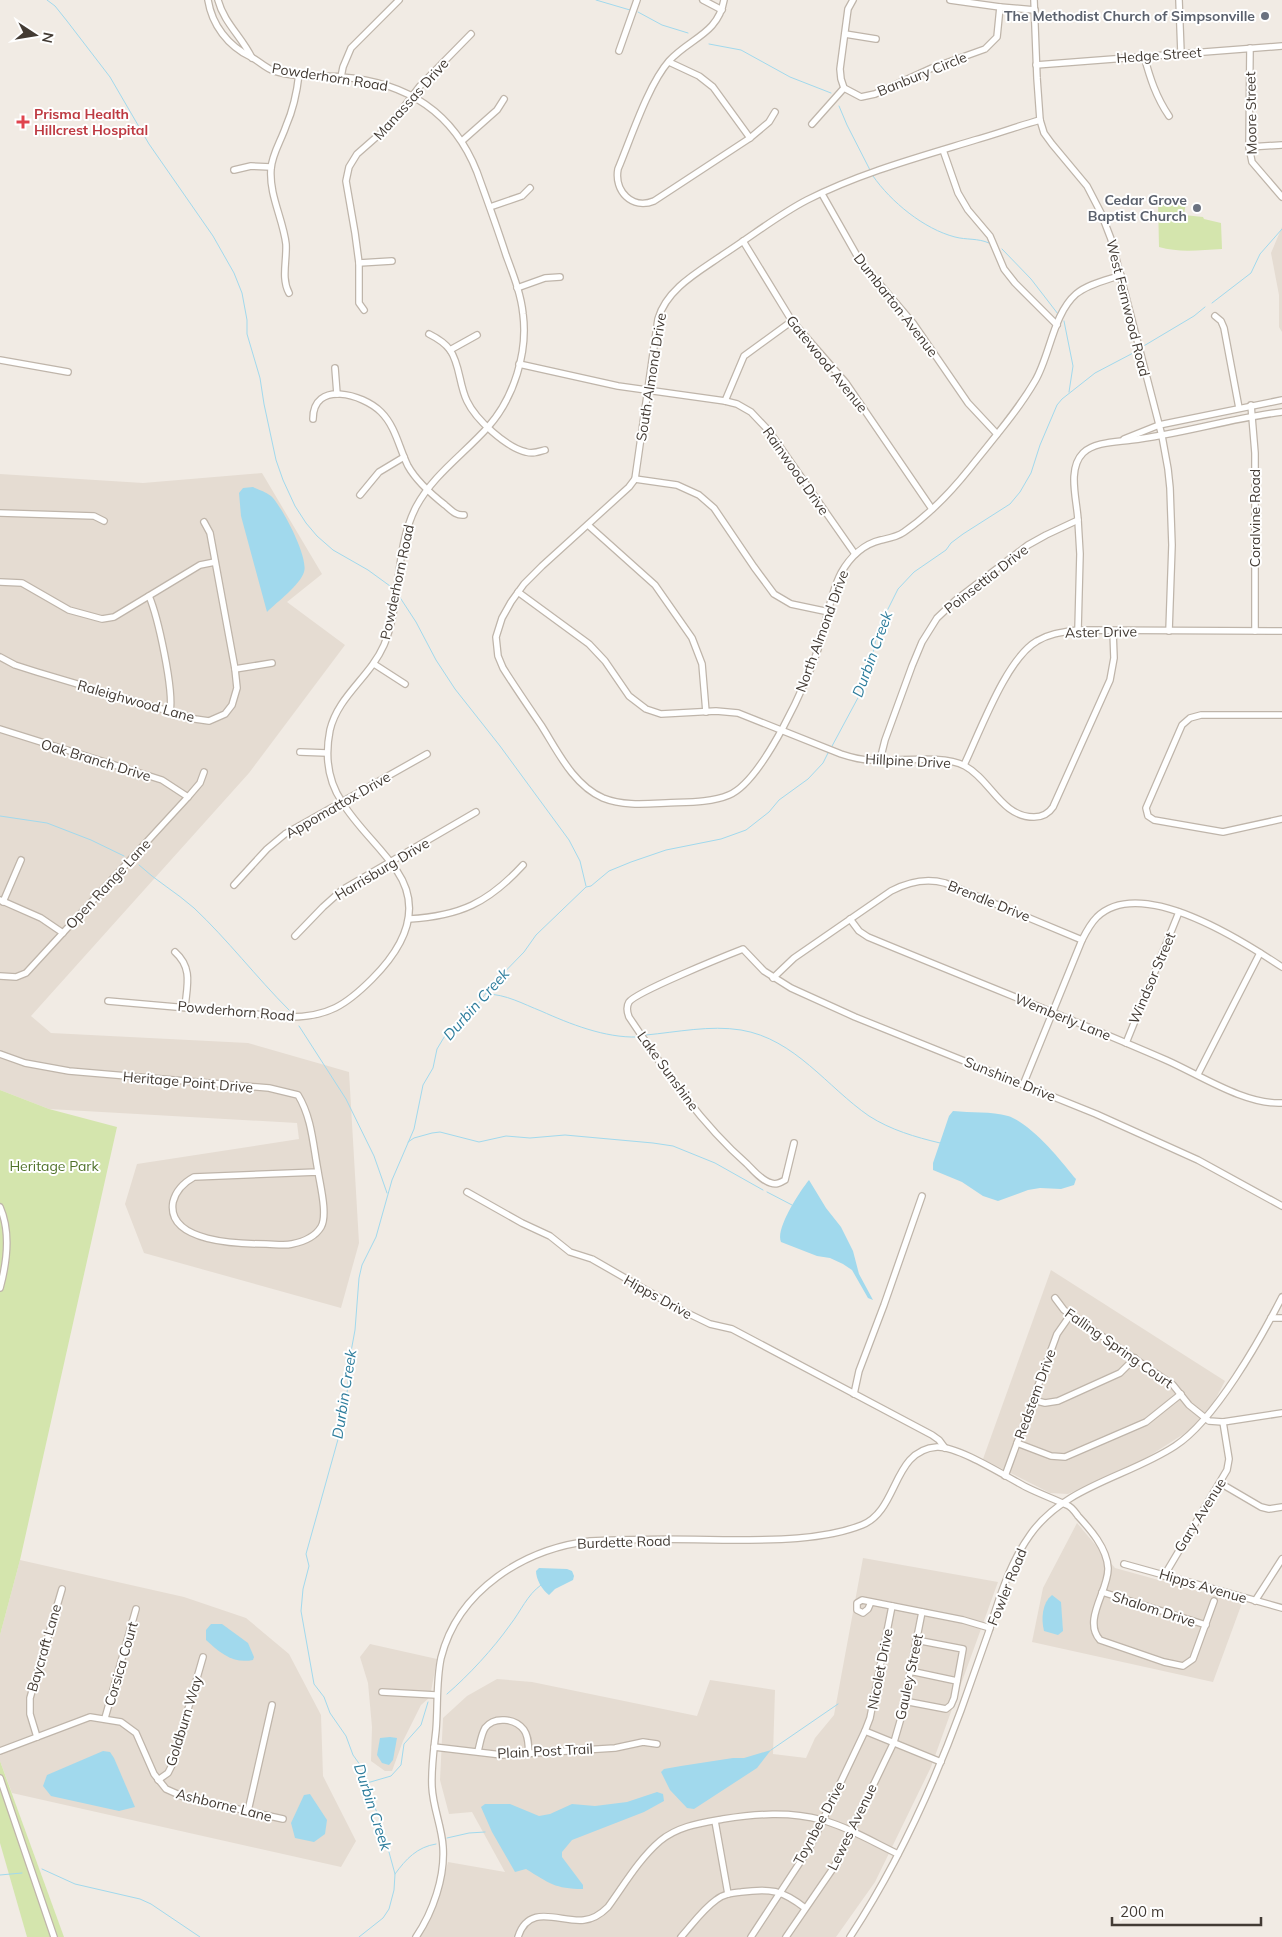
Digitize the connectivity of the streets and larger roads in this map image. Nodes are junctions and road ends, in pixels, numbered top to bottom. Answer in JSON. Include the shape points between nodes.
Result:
{"nodes":[{"id":1,"x":208,"y":0,"type":"edge"},
{"id":2,"x":218,"y":0,"type":"edge"},
{"id":3,"x":399,"y":0,"type":"edge"},
{"id":4,"x":637,"y":0,"type":"edge"},
{"id":5,"x":703,"y":0,"type":"edge"},
{"id":6,"x":724,"y":0,"type":"edge"},
{"id":7,"x":853,"y":0,"type":"edge"},
{"id":8,"x":950,"y":0,"type":"edge"},
{"id":9,"x":1034,"y":0,"type":"edge"},
{"id":10,"x":1179,"y":0,"type":"edge"},
{"id":11,"x":1000,"y":7,"type":"junction"},
{"id":12,"x":722,"y":10,"type":"junction"},
{"id":13,"x":1035,"y":10,"type":"junction"},
{"id":14,"x":471,"y":34,"type":"dead end"},
{"id":15,"x":845,"y":34,"type":"junction"},
{"id":16,"x":876,"y":39,"type":"dead end"},
{"id":17,"x":1282,"y":46,"type":"edge"},
{"id":18,"x":1250,"y":48,"type":"junction"},
{"id":19,"x":619,"y":51,"type":"dead end"},
{"id":20,"x":1181,"y":53,"type":"junction"},
{"id":21,"x":1144,"y":56,"type":"junction"},
{"id":22,"x":252,"y":58,"type":"junction"},
{"id":23,"x":669,"y":62,"type":"junction"},
{"id":24,"x":1036,"y":65,"type":"junction"},
{"id":25,"x":299,"y":74,"type":"junction"},
{"id":26,"x":341,"y":77,"type":"junction"},
{"id":27,"x":844,"y":88,"type":"junction"},
{"id":28,"x":412,"y":96,"type":"junction"},
{"id":29,"x":504,"y":99,"type":"dead end"},
{"id":30,"x":775,"y":112,"type":"dead end"},
{"id":31,"x":1169,"y":116,"type":"dead end"},
{"id":32,"x":1040,"y":120,"type":"junction"},
{"id":33,"x":812,"y":124,"type":"dead end"},
{"id":34,"x":750,"y":138,"type":"junction"},
{"id":35,"x":462,"y":141,"type":"junction"},
{"id":36,"x":1282,"y":145,"type":"edge"},
{"id":37,"x":1249,"y":147,"type":"junction"},
{"id":38,"x":943,"y":150,"type":"junction"},
{"id":39,"x":271,"y":167,"type":"junction"},
{"id":40,"x":234,"y":170,"type":"dead end"},
{"id":41,"x":530,"y":188,"type":"dead end"},
{"id":42,"x":822,"y":194,"type":"junction"},
{"id":43,"x":1282,"y":197,"type":"edge"},
{"id":44,"x":490,"y":207,"type":"junction"},
{"id":45,"x":743,"y":242,"type":"junction"},
{"id":46,"x":392,"y":261,"type":"dead end"},
{"id":47,"x":358,"y":263,"type":"junction"},
{"id":48,"x":1121,"y":276,"type":"junction"},
{"id":49,"x":560,"y":277,"type":"dead end"},
{"id":50,"x":517,"y":288,"type":"junction"},
{"id":51,"x":289,"y":293,"type":"dead end"},
{"id":52,"x":364,"y":310,"type":"dead end"},
{"id":53,"x":1215,"y":316,"type":"dead end"},
{"id":54,"x":792,"y":322,"type":"junction"},
{"id":55,"x":1057,"y":325,"type":"junction"},
{"id":56,"x":429,"y":334,"type":"dead end"},
{"id":57,"x":477,"y":335,"type":"dead end"},
{"id":58,"x":450,"y":350,"type":"junction"},
{"id":59,"x":0,"y":360,"type":"edge"},
{"id":60,"x":519,"y":364,"type":"junction"},
{"id":61,"x":335,"y":368,"type":"dead end"},
{"id":62,"x":68,"y":372,"type":"dead end"},
{"id":63,"x":648,"y":390,"type":"junction"},
{"id":64,"x":337,"y":394,"type":"junction"},
{"id":65,"x":1282,"y":400,"type":"edge"},
{"id":66,"x":725,"y":401,"type":"junction"},
{"id":67,"x":1251,"y":405,"type":"junction"},
{"id":68,"x":1239,"y":408,"type":"junction"},
{"id":69,"x":1282,"y":412,"type":"edge"},
{"id":70,"x":1252,"y":417,"type":"junction"},
{"id":71,"x":313,"y":419,"type":"dead end"},
{"id":72,"x":1159,"y":425,"type":"junction"},
{"id":73,"x":488,"y":428,"type":"junction"},
{"id":74,"x":997,"y":434,"type":"junction"},
{"id":75,"x":1162,"y":436,"type":"junction"},
{"id":76,"x":1117,"y":442,"type":"junction"},
{"id":77,"x":545,"y":450,"type":"dead end"},
{"id":78,"x":404,"y":457,"type":"junction"},
{"id":79,"x":635,"y":479,"type":"junction"},
{"id":80,"x":426,"y":489,"type":"junction"},
{"id":81,"x":360,"y":495,"type":"dead end"},
{"id":82,"x":932,"y":509,"type":"junction"},
{"id":83,"x":0,"y":513,"type":"edge"},
{"id":84,"x":464,"y":515,"type":"dead end"},
{"id":85,"x":1078,"y":520,"type":"junction"},
{"id":86,"x":104,"y":521,"type":"dead end"},
{"id":87,"x":204,"y":522,"type":"dead end"},
{"id":88,"x":588,"y":525,"type":"junction"},
{"id":89,"x":855,"y":554,"type":"junction"},
{"id":90,"x":215,"y":562,"type":"junction"},
{"id":91,"x":0,"y":582,"type":"edge"},
{"id":92,"x":518,"y":592,"type":"junction"},
{"id":93,"x":149,"y":596,"type":"junction"},
{"id":94,"x":829,"y":612,"type":"junction"},
{"id":95,"x":1078,"y":630,"type":"junction"},
{"id":96,"x":1113,"y":631,"type":"junction"},
{"id":97,"x":1169,"y":631,"type":"junction"},
{"id":98,"x":1255,"y":631,"type":"junction"},
{"id":99,"x":1282,"y":631,"type":"edge"},
{"id":100,"x":0,"y":657,"type":"edge"},
{"id":101,"x":272,"y":663,"type":"dead end"},
{"id":102,"x":374,"y":664,"type":"junction"},
{"id":103,"x":235,"y":669,"type":"junction"},
{"id":104,"x":405,"y":684,"type":"dead end"},
{"id":105,"x":170,"y":712,"type":"junction"},
{"id":106,"x":706,"y":712,"type":"junction"},
{"id":107,"x":1282,"y":715,"type":"edge"},
{"id":108,"x":0,"y":729,"type":"edge"},
{"id":109,"x":780,"y":730,"type":"junction"},
{"id":110,"x":300,"y":752,"type":"dead end"},
{"id":111,"x":327,"y":753,"type":"junction"},
{"id":112,"x":427,"y":754,"type":"dead end"},
{"id":113,"x":880,"y":760,"type":"junction"},
{"id":114,"x":964,"y":765,"type":"junction"},
{"id":115,"x":204,"y":772,"type":"dead end"},
{"id":116,"x":188,"y":797,"type":"junction"},
{"id":117,"x":341,"y":802,"type":"junction"},
{"id":118,"x":476,"y":812,"type":"dead end"},
{"id":119,"x":1282,"y":819,"type":"edge"},
{"id":120,"x":22,"y":860,"type":"dead end"},
{"id":121,"x":389,"y":862,"type":"junction"},
{"id":122,"x":523,"y":865,"type":"dead end"},
{"id":123,"x":234,"y":885,"type":"dead end"},
{"id":124,"x":1,"y":901,"type":"edge"},
{"id":125,"x":1178,"y":912,"type":"junction"},
{"id":126,"x":408,"y":918,"type":"junction"},
{"id":127,"x":850,"y":919,"type":"junction"},
{"id":128,"x":63,"y":933,"type":"junction"},
{"id":129,"x":295,"y":936,"type":"dead end"},
{"id":130,"x":1082,"y":940,"type":"junction"},
{"id":131,"x":743,"y":949,"type":"joint"},
{"id":132,"x":175,"y":952,"type":"dead end"},
{"id":133,"x":1260,"y":953,"type":"junction"},
{"id":134,"x":1282,"y":967,"type":"edge"},
{"id":135,"x":0,"y":976,"type":"edge"},
{"id":136,"x":773,"y":978,"type":"junction"},
{"id":137,"x":108,"y":1001,"type":"dead end"},
{"id":138,"x":185,"y":1007,"type":"junction"},
{"id":139,"x":1052,"y":1013,"type":"junction"},
{"id":140,"x":1126,"y":1043,"type":"junction"},
{"id":141,"x":0,"y":1054,"type":"edge"},
{"id":142,"x":1198,"y":1074,"type":"junction"},
{"id":143,"x":1024,"y":1085,"type":"junction"},
{"id":144,"x":1282,"y":1103,"type":"edge"},
{"id":145,"x":794,"y":1143,"type":"dead end"},
{"id":146,"x":318,"y":1172,"type":"junction"},
{"id":147,"x":467,"y":1192,"type":"dead end"},
{"id":148,"x":922,"y":1196,"type":"dead end"},
{"id":149,"x":1282,"y":1206,"type":"edge"},
{"id":150,"x":0,"y":1207,"type":"edge"},
{"id":151,"x":0,"y":1288,"type":"edge"},
{"id":152,"x":1282,"y":1297,"type":"edge"},
{"id":153,"x":1055,"y":1298,"type":"dead end"},
{"id":154,"x":1071,"y":1314,"type":"junction"},
{"id":155,"x":1271,"y":1318,"type":"junction"},
{"id":156,"x":1282,"y":1318,"type":"edge"},
{"id":157,"x":1135,"y":1358,"type":"junction"},
{"id":158,"x":854,"y":1394,"type":"junction"},
{"id":159,"x":1181,"y":1394,"type":"junction"},
{"id":160,"x":1033,"y":1400,"type":"junction"},
{"id":161,"x":1282,"y":1413,"type":"edge"},
{"id":162,"x":1204,"y":1419,"type":"junction"},
{"id":163,"x":1223,"y":1422,"type":"junction"},
{"id":164,"x":1018,"y":1443,"type":"junction"},
{"id":165,"x":945,"y":1448,"type":"junction"},
{"id":166,"x":1006,"y":1476,"type":"junction"},
{"id":167,"x":1220,"y":1483,"type":"junction"},
{"id":168,"x":1062,"y":1504,"type":"junction"},
{"id":169,"x":1282,"y":1506,"type":"edge"},
{"id":170,"x":1282,"y":1559,"type":"edge"},
{"id":171,"x":1124,"y":1564,"type":"dead end"},
{"id":172,"x":1164,"y":1576,"type":"junction"},
{"id":173,"x":62,"y":1588,"type":"dead end"},
{"id":174,"x":1102,"y":1592,"type":"junction"},
{"id":175,"x":1214,"y":1601,"type":"dead end"},
{"id":176,"x":1255,"y":1601,"type":"junction"},
{"id":177,"x":871,"y":1602,"type":"dead end"},
{"id":178,"x":892,"y":1606,"type":"junction"},
{"id":179,"x":1282,"y":1608,"type":"edge"},
{"id":180,"x":136,"y":1609,"type":"dead end"},
{"id":181,"x":922,"y":1612,"type":"junction"},
{"id":182,"x":1206,"y":1625,"type":"junction"},
{"id":183,"x":990,"y":1628,"type":"junction"},
{"id":184,"x":916,"y":1640,"type":"junction"},
{"id":185,"x":203,"y":1657,"type":"dead end"},
{"id":186,"x":910,"y":1671,"type":"junction"},
{"id":187,"x":957,"y":1681,"type":"junction"},
{"id":188,"x":382,"y":1692,"type":"dead end"},
{"id":189,"x":436,"y":1695,"type":"junction"},
{"id":190,"x":904,"y":1701,"type":"junction"},
{"id":191,"x":272,"y":1705,"type":"dead end"},
{"id":192,"x":105,"y":1718,"type":"junction"},
{"id":193,"x":865,"y":1731,"type":"junction"},
{"id":194,"x":37,"y":1737,"type":"junction"},
{"id":195,"x":894,"y":1742,"type":"junction"},
{"id":196,"x":657,"y":1744,"type":"dead end"},
{"id":197,"x":434,"y":1747,"type":"junction"},
{"id":198,"x":0,"y":1751,"type":"edge"},
{"id":199,"x":478,"y":1751,"type":"junction"},
{"id":200,"x":529,"y":1754,"type":"junction"},
{"id":201,"x":941,"y":1762,"type":"junction"},
{"id":202,"x":0,"y":1778,"type":"edge"},
{"id":203,"x":158,"y":1780,"type":"junction"},
{"id":204,"x":248,"y":1811,"type":"junction"},
{"id":205,"x":283,"y":1819,"type":"dead end"},
{"id":206,"x":822,"y":1820,"type":"junction"},
{"id":207,"x":715,"y":1821,"type":"junction"},
{"id":208,"x":851,"y":1831,"type":"junction"},
{"id":209,"x":898,"y":1854,"type":"junction"},
{"id":210,"x":780,"y":1892,"type":"junction"},
{"id":211,"x":728,"y":1894,"type":"junction"},
{"id":212,"x":805,"y":1908,"type":"junction"},
{"id":213,"x":54,"y":1937,"type":"edge"},
{"id":214,"x":416,"y":1937,"type":"edge"},
{"id":215,"x":518,"y":1937,"type":"edge"},
{"id":216,"x":681,"y":1937,"type":"edge"},
{"id":217,"x":751,"y":1937,"type":"edge"},
{"id":218,"x":786,"y":1937,"type":"edge"},
{"id":219,"x":850,"y":1937,"type":"edge"}],
"edges":[{"from":1,"to":22,"type":"street","name":"Powderhorn Road","via":[[222,33],[240,53]]},
{"from":2,"to":22,"type":"street","name":"Powderhorn Road","via":[[229,25]]},
{"from":3,"to":26,"type":"street","via":[[351,48]]},
{"from":4,"to":19,"type":"street"},
{"from":5,"to":12,"type":"street"},
{"from":6,"to":12,"type":"street"},
{"from":7,"to":15,"type":"street","via":[[848,9]]},
{"from":8,"to":11,"type":"street"},
{"from":9,"to":13,"type":"street","name":"West Fernwood Road"},
{"from":10,"to":20,"type":"street"},
{"from":11,"to":13,"type":"street"},
{"from":11,"to":27,"type":"street","name":"Banbury Circle","via":[[997,37],[985,49],[875,94],[861,97]]},
{"from":12,"to":23,"type":"street","via":[[711,28]]},
{"from":13,"to":24,"type":"street","name":"West Fernwood Road"},
{"from":14,"to":28,"type":"street","name":"Manassas Drive"},
{"from":15,"to":16,"type":"street"},
{"from":15,"to":27,"type":"street","via":[[840,69]]},
{"from":17,"to":18,"type":"street","name":"Hedge Street"},
{"from":18,"to":20,"type":"street","name":"Hedge Street"},
{"from":18,"to":37,"type":"street","name":"Moore Street"},
{"from":20,"to":21,"type":"street","name":"Hedge Street"},
{"from":21,"to":24,"type":"street","name":"Hedge Street"},
{"from":21,"to":31,"type":"street","via":[[1150,81]]},
{"from":22,"to":25,"type":"street","name":"Powderhorn Road","via":[[272,70]]},
{"from":23,"to":34,"type":"street","via":[[699,76],[713,87]]},
{"from":23,"to":34,"type":"street","via":[[654,83],[618,169],[618,184],[626,196],[638,203],[654,201]]},
{"from":24,"to":32,"type":"street","name":"West Fernwood Road"},
{"from":25,"to":26,"type":"street","name":"Powderhorn Road"},
{"from":25,"to":39,"type":"street","via":[[290,116]]},
{"from":26,"to":28,"type":"street","name":"Powderhorn Road","via":[[384,84]]},
{"from":27,"to":33,"type":"street"},
{"from":28,"to":35,"type":"street","name":"Powderhorn Road","via":[[438,114]]},
{"from":28,"to":47,"type":"street","name":"Manassas Drive","via":[[390,125],[357,154],[347,172],[346,188],[356,233]]},
{"from":29,"to":35,"type":"street","via":[[497,110]]},
{"from":30,"to":34,"type":"street","via":[[769,122]]},
{"from":32,"to":38,"type":"street","name":"South Almond Drive"},
{"from":32,"to":48,"type":"street","name":"West Fernwood Road","via":[[1044,133],[1091,193],[1111,239]]},
{"from":35,"to":44,"type":"street","name":"Powderhorn Road"},
{"from":36,"to":37,"type":"street"},
{"from":37,"to":43,"type":"street","name":"Moore Street","via":[[1252,162]]},
{"from":38,"to":42,"type":"street","name":"South Almond Drive","via":[[875,172]]},
{"from":38,"to":55,"type":"street","via":[[958,193],[990,236],[1004,269]]},
{"from":39,"to":40,"type":"street","via":[[251,166]]},
{"from":39,"to":51,"type":"street","via":[[271,181],[285,236],[284,278]]},
{"from":41,"to":44,"type":"street","via":[[522,196]]},
{"from":42,"to":45,"type":"street","name":"South Almond Drive","via":[[792,208]]},
{"from":42,"to":74,"type":"street","name":"Dumbarton Avenue","via":[[860,261],[913,323],[968,403]]},
{"from":44,"to":50,"type":"street","name":"Powderhorn Road"},
{"from":45,"to":54,"type":"street","name":"Gatewood Avenue"},
{"from":45,"to":63,"type":"street","name":"South Almond Drive","via":[[690,278],[664,304],[658,319]]},
{"from":46,"to":47,"type":"street"},
{"from":47,"to":52,"type":"street","name":"Manassas Drive","via":[[359,303]]},
{"from":48,"to":55,"type":"street","name":"North Almond Drive","via":[[1075,294]]},
{"from":48,"to":72,"type":"street","name":"West Fernwood Road"},
{"from":49,"to":50,"type":"street","via":[[545,278]]},
{"from":50,"to":60,"type":"street","name":"Powderhorn Road","via":[[524,325]]},
{"from":53,"to":68,"type":"street","via":[[1224,328]]},
{"from":54,"to":66,"type":"street","via":[[744,356]]},
{"from":54,"to":82,"type":"street","name":"Gatewood Avenue","via":[[846,383]]},
{"from":55,"to":74,"type":"street","name":"North Almond Drive","via":[[1034,382]]},
{"from":56,"to":58,"type":"street"},
{"from":57,"to":58,"type":"street"},
{"from":58,"to":73,"type":"street","via":[[467,400]]},
{"from":59,"to":62,"type":"street"},
{"from":60,"to":63,"type":"street","name":"Rainwood Drive","via":[[599,383]]},
{"from":60,"to":73,"type":"street","name":"Powderhorn Road","via":[[509,396]]},
{"from":61,"to":64,"type":"street"},
{"from":63,"to":66,"type":"street","name":"Rainwood Drive"},
{"from":63,"to":79,"type":"street","name":"South Almond Drive"},
{"from":64,"to":71,"type":"street","via":[[318,402]]},
{"from":64,"to":78,"type":"street","via":[[359,398],[379,410],[391,424]]},
{"from":65,"to":67,"type":"street"},
{"from":66,"to":89,"type":"street","name":"Rainwood Drive","via":[[745,409],[765,425]]},
{"from":67,"to":68,"type":"street"},
{"from":67,"to":70,"type":"street","name":"Coralvine Road"},
{"from":68,"to":72,"type":"street"},
{"from":69,"to":70,"type":"street"},
{"from":70,"to":75,"type":"street"},
{"from":70,"to":98,"type":"street","name":"Coralvine Road"},
{"from":72,"to":75,"type":"street","name":"West Fernwood Road"},
{"from":72,"to":76,"type":"street"},
{"from":73,"to":77,"type":"street","via":[[523,451],[538,453]]},
{"from":73,"to":80,"type":"street","name":"Powderhorn Road"},
{"from":74,"to":82,"type":"street","name":"North Almond Drive","via":[[957,485]]},
{"from":75,"to":76,"type":"street"},
{"from":75,"to":97,"type":"street","name":"West Fernwood Road","via":[[1171,499]]},
{"from":76,"to":85,"type":"street","via":[[1090,449],[1078,460],[1074,476]]},
{"from":78,"to":80,"type":"street"},
{"from":78,"to":81,"type":"street","via":[[379,472]]},
{"from":79,"to":88,"type":"street"},
{"from":79,"to":94,"type":"street","via":[[678,485],[700,494],[714,508],[774,594],[791,604]]},
{"from":80,"to":84,"type":"street","via":[[455,514]]},
{"from":80,"to":102,"type":"street","name":"Powderhorn Road","via":[[408,528],[389,628]]},
{"from":82,"to":89,"type":"street","name":"North Almond Drive","via":[[900,535],[873,542]]},
{"from":83,"to":86,"type":"street","via":[[94,516]]},
{"from":85,"to":95,"type":"street"},
{"from":85,"to":113,"type":"street","name":"Poinsettia Drive","via":[[1028,545],[937,618],[912,666]]},
{"from":87,"to":90,"type":"street","name":"Raleighwood Lane","via":[[210,533]]},
{"from":88,"to":92,"type":"street"},
{"from":88,"to":106,"type":"street","via":[[655,585],[692,638],[702,664]]},
{"from":89,"to":94,"type":"street","name":"North Almond Drive","via":[[838,579]]},
{"from":90,"to":93,"type":"street","via":[[200,565]]},
{"from":90,"to":103,"type":"street","name":"Raleighwood Lane"},
{"from":91,"to":93,"type":"street","via":[[22,583],[68,610],[102,619],[114,617]]},
{"from":92,"to":106,"type":"street","name":"Hillpine Drive","via":[[589,644],[639,705],[661,714]]},
{"from":92,"to":109,"type":"street","name":"North Almond Drive","via":[[502,618],[495,640],[499,660],[575,776],[599,796],[638,804],[727,796],[751,777],[767,756]]},
{"from":93,"to":105,"type":"street","via":[[167,670]]},
{"from":94,"to":109,"type":"street","name":"North Almond Drive","via":[[811,669]]},
{"from":95,"to":96,"type":"street","name":"Aster Drive"},
{"from":95,"to":114,"type":"street","name":"Aster Drive","via":[[1044,638],[1019,656]]},
{"from":96,"to":97,"type":"street","name":"Aster Drive"},
{"from":96,"to":114,"type":"street","name":"Hillpine Drive","via":[[1114,658],[1110,680],[1051,810],[1038,816],[1019,814]]},
{"from":97,"to":98,"type":"street","name":"Aster Drive"},
{"from":98,"to":99,"type":"street","name":"Aster Drive"},
{"from":100,"to":105,"type":"street","name":"Raleighwood Lane","via":[[37,672]]},
{"from":101,"to":103,"type":"street"},
{"from":102,"to":104,"type":"street"},
{"from":102,"to":111,"type":"street","name":"Powderhorn Road","via":[[336,712]]},
{"from":103,"to":105,"type":"street","name":"Raleighwood Lane","via":[[236,694],[226,714],[209,721]]},
{"from":106,"to":109,"type":"street","name":"Hillpine Drive","via":[[738,713]]},
{"from":107,"to":119,"type":"street","via":[[1201,715],[1187,719],[1146,808],[1148,816],[1154,820],[1223,832]]},
{"from":108,"to":116,"type":"street","name":"Oak Branch Drive","via":[[162,780]]},
{"from":109,"to":113,"type":"street","name":"Hillpine Drive","via":[[853,758]]},
{"from":110,"to":111,"type":"street"},
{"from":111,"to":117,"type":"street","name":"Powderhorn Road"},
{"from":112,"to":117,"type":"street","name":"Appomattox Drive"},
{"from":113,"to":114,"type":"street","name":"Hillpine Drive","via":[[942,760]]},
{"from":115,"to":116,"type":"street","name":"Open Range Lane","via":[[200,783]]},
{"from":116,"to":128,"type":"street","name":"Open Range Lane"},
{"from":117,"to":121,"type":"street","name":"Powderhorn Road"},
{"from":117,"to":123,"type":"street","name":"Appomattox Drive","via":[[275,842]]},
{"from":118,"to":121,"type":"street","name":"Harrisburg Drive"},
{"from":120,"to":124,"type":"street"},
{"from":121,"to":126,"type":"street","name":"Powderhorn Road","via":[[403,884]]},
{"from":121,"to":129,"type":"street","name":"Harrisburg Drive","via":[[342,890]]},
{"from":122,"to":126,"type":"street","via":[[502,887],[473,905],[441,916]]},
{"from":124,"to":128,"type":"street","via":[[41,918]]},
{"from":125,"to":130,"type":"street","via":[[1143,905],[1114,908],[1097,917]]},
{"from":125,"to":133,"type":"street","via":[[1213,925]]},
{"from":125,"to":140,"type":"street","name":"Windsor Street"},
{"from":126,"to":138,"type":"street","name":"Powderhorn Road","via":[[403,939],[391,959],[359,992],[337,1008],[301,1017]]},
{"from":127,"to":130,"type":"street","name":"Brendle Drive","via":[[898,887],[932,880]]},
{"from":127,"to":136,"type":"street","name":"Brendle Drive","via":[[794,958]]},
{"from":127,"to":139,"type":"street","name":"Wemberly Lane","via":[[868,937]]},
{"from":128,"to":135,"type":"street","name":"Open Range Lane","via":[[26,973],[16,978]]},
{"from":130,"to":139,"type":"street"},
{"from":131,"to":136,"type":"street","name":"Sunshine Drive"},
{"from":131,"to":145,"type":"street","name":"Lake Sunshine","via":[[638,995],[629,1002],[627,1013],[668,1075],[718,1136],[767,1182],[776,1184],[785,1180]]},
{"from":132,"to":138,"type":"street","via":[[187,969]]},
{"from":133,"to":134,"type":"street"},
{"from":133,"to":142,"type":"street"},
{"from":136,"to":143,"type":"street","name":"Sunshine Drive","via":[[842,1011]]},
{"from":137,"to":138,"type":"street","name":"Powderhorn Road"},
{"from":139,"to":140,"type":"street","name":"Wemberly Lane"},
{"from":139,"to":143,"type":"street"},
{"from":140,"to":142,"type":"street","name":"Wemberly Lane"},
{"from":141,"to":146,"type":"street","name":"Heritage Point Drive","via":[[25,1063],[69,1071],[269,1088],[298,1095],[305,1106]]},
{"from":142,"to":144,"type":"street","name":"Wemberly Lane","via":[[1252,1100]]},
{"from":143,"to":149,"type":"street","name":"Sunshine Drive","via":[[1198,1160]]},
{"from":146,"to":146,"type":"street","name":"Heritage Point Drive","via":[[324,1206],[322,1226],[306,1240],[291,1245],[234,1244],[208,1238],[190,1232],[179,1224],[174,1215],[175,1195],[185,1182],[194,1177]]},
{"from":147,"to":158,"type":"street","name":"Hipps Drive","via":[[679,1310],[710,1324],[732,1329]]},
{"from":148,"to":158,"type":"street"},
{"from":150,"to":151,"type":"street","via":[[5,1218],[7,1240]]},
{"from":152,"to":155,"type":"street","name":"Fowler Road"},
{"from":153,"to":154,"type":"street","name":"Falling Spring Court"},
{"from":154,"to":157,"type":"street","name":"Falling Spring Court"},
{"from":154,"to":160,"type":"street","name":"Redstem Drive","via":[[1057,1334]]},
{"from":155,"to":156,"type":"street"},
{"from":155,"to":162,"type":"street","name":"Fowler Road"},
{"from":157,"to":159,"type":"street","name":"Falling Spring Court"},
{"from":157,"to":160,"type":"street","via":[[1120,1372],[1058,1401],[1045,1403]]},
{"from":158,"to":165,"type":"street","name":"Hipps Drive","via":[[932,1435]]},
{"from":159,"to":162,"type":"street","name":"Falling Spring Court"},
{"from":159,"to":164,"type":"street","via":[[1146,1422],[1065,1457],[1051,1456]]},
{"from":160,"to":164,"type":"street","name":"Redstem Drive"},
{"from":161,"to":163,"type":"street"},
{"from":162,"to":163,"type":"street"},
{"from":162,"to":168,"type":"street","name":"Fowler Road","via":[[1190,1435],[1169,1449]]},
{"from":163,"to":167,"type":"street","name":"Gary Avenue","via":[[1229,1459]]},
{"from":164,"to":166,"type":"street","name":"Redstem Drive"},
{"from":165,"to":166,"type":"street"},
{"from":165,"to":189,"type":"street","name":"Burdette Road","via":[[931,1448],[913,1457],[900,1473],[890,1498],[880,1512],[868,1523],[852,1529],[770,1539],[590,1541],[562,1546],[525,1560],[490,1581],[459,1618],[444,1649]]},
{"from":166,"to":168,"type":"street"},
{"from":167,"to":169,"type":"street","via":[[1261,1507]]},
{"from":167,"to":172,"type":"street","name":"Gary Avenue"},
{"from":168,"to":174,"type":"street","via":[[1070,1507],[1096,1537],[1108,1568]]},
{"from":168,"to":183,"type":"street","name":"Fowler Road","via":[[1033,1530],[1022,1546]]},
{"from":170,"to":176,"type":"street"},
{"from":171,"to":172,"type":"street","name":"Hipps Avenue"},
{"from":172,"to":176,"type":"street","name":"Hipps Avenue"},
{"from":173,"to":194,"type":"street","name":"Baycraft Lane","via":[[30,1698],[30,1714]]},
{"from":174,"to":182,"type":"street","name":"Shalom Drive"},
{"from":174,"to":182,"type":"street","via":[[1094,1619],[1096,1635],[1105,1642],[1164,1662],[1183,1666],[1189,1663]]},
{"from":175,"to":182,"type":"street"},
{"from":176,"to":179,"type":"street","name":"Hipps Avenue"},
{"from":177,"to":178,"type":"street"},
{"from":178,"to":181,"type":"street"},
{"from":178,"to":193,"type":"street","name":"Nicolet Drive"},
{"from":180,"to":192,"type":"street","name":"Corsica Court"},
{"from":181,"to":183,"type":"street"},
{"from":181,"to":184,"type":"street","name":"Gauley Street"},
{"from":183,"to":201,"type":"street","name":"Fowler Road"},
{"from":184,"to":186,"type":"street","name":"Gauley Street"},
{"from":184,"to":187,"type":"street","via":[[963,1649]]},
{"from":185,"to":203,"type":"street","name":"Goldburn Way","via":[[172,1765],[168,1773]]},
{"from":186,"to":187,"type":"street"},
{"from":186,"to":190,"type":"street","name":"Gauley Street"},
{"from":187,"to":190,"type":"street","via":[[951,1705],[946,1709]]},
{"from":188,"to":189,"type":"street"},
{"from":189,"to":197,"type":"street","name":"Burdette Road"},
{"from":190,"to":195,"type":"street","name":"Gauley Street"},
{"from":191,"to":204,"type":"street"},
{"from":192,"to":194,"type":"street","name":"Ashborne Lane","via":[[90,1717]]},
{"from":192,"to":203,"type":"street","name":"Ashborne Lane","via":[[121,1722],[136,1733]]},
{"from":193,"to":195,"type":"street"},
{"from":193,"to":206,"type":"street","name":"Toynbee Drive"},
{"from":194,"to":198,"type":"street","name":"Ashborne Lane"},
{"from":195,"to":201,"type":"street"},
{"from":195,"to":208,"type":"street","name":"Lewes Avenue"},
{"from":196,"to":200,"type":"street","name":"Plain Post Trail","via":[[643,1742],[615,1748]]},
{"from":197,"to":199,"type":"street","name":"Plain Post Trail"},
{"from":197,"to":214,"type":"street","name":"Burdette Road","via":[[432,1790],[443,1847],[442,1868],[432,1904]]},
{"from":199,"to":200,"type":"street","name":"Plain Post Trail","via":[[502,1755]]},
{"from":199,"to":200,"type":"street","via":[[487,1726],[506,1720],[523,1729],[528,1738]]},
{"from":201,"to":209,"type":"street","name":"Fowler Road"},
{"from":202,"to":213,"type":"street"},
{"from":203,"to":204,"type":"street","name":"Ashborne Lane","via":[[173,1793]]},
{"from":204,"to":205,"type":"street","name":"Ashborne Lane"},
{"from":206,"to":207,"type":"street","via":[[799,1815],[766,1814]]},
{"from":206,"to":208,"type":"street"},
{"from":206,"to":210,"type":"street","name":"Toynbee Drive","via":[[810,1847]]},
{"from":207,"to":211,"type":"street"},
{"from":207,"to":215,"type":"street","via":[[684,1827],[662,1840],[648,1853],[600,1915],[579,1921],[541,1916],[528,1922]]},
{"from":208,"to":209,"type":"street"},
{"from":208,"to":212,"type":"street","name":"Lewes Avenue","via":[[834,1867]]},
{"from":209,"to":219,"type":"street","name":"Fowler Road"},
{"from":210,"to":211,"type":"street","via":[[759,1889]]},
{"from":210,"to":212,"type":"street"},
{"from":210,"to":217,"type":"street","name":"Toynbee Drive"},
{"from":211,"to":216,"type":"street","via":[[710,1904]]},
{"from":212,"to":218,"type":"street","name":"Lewes Avenue"}]}
